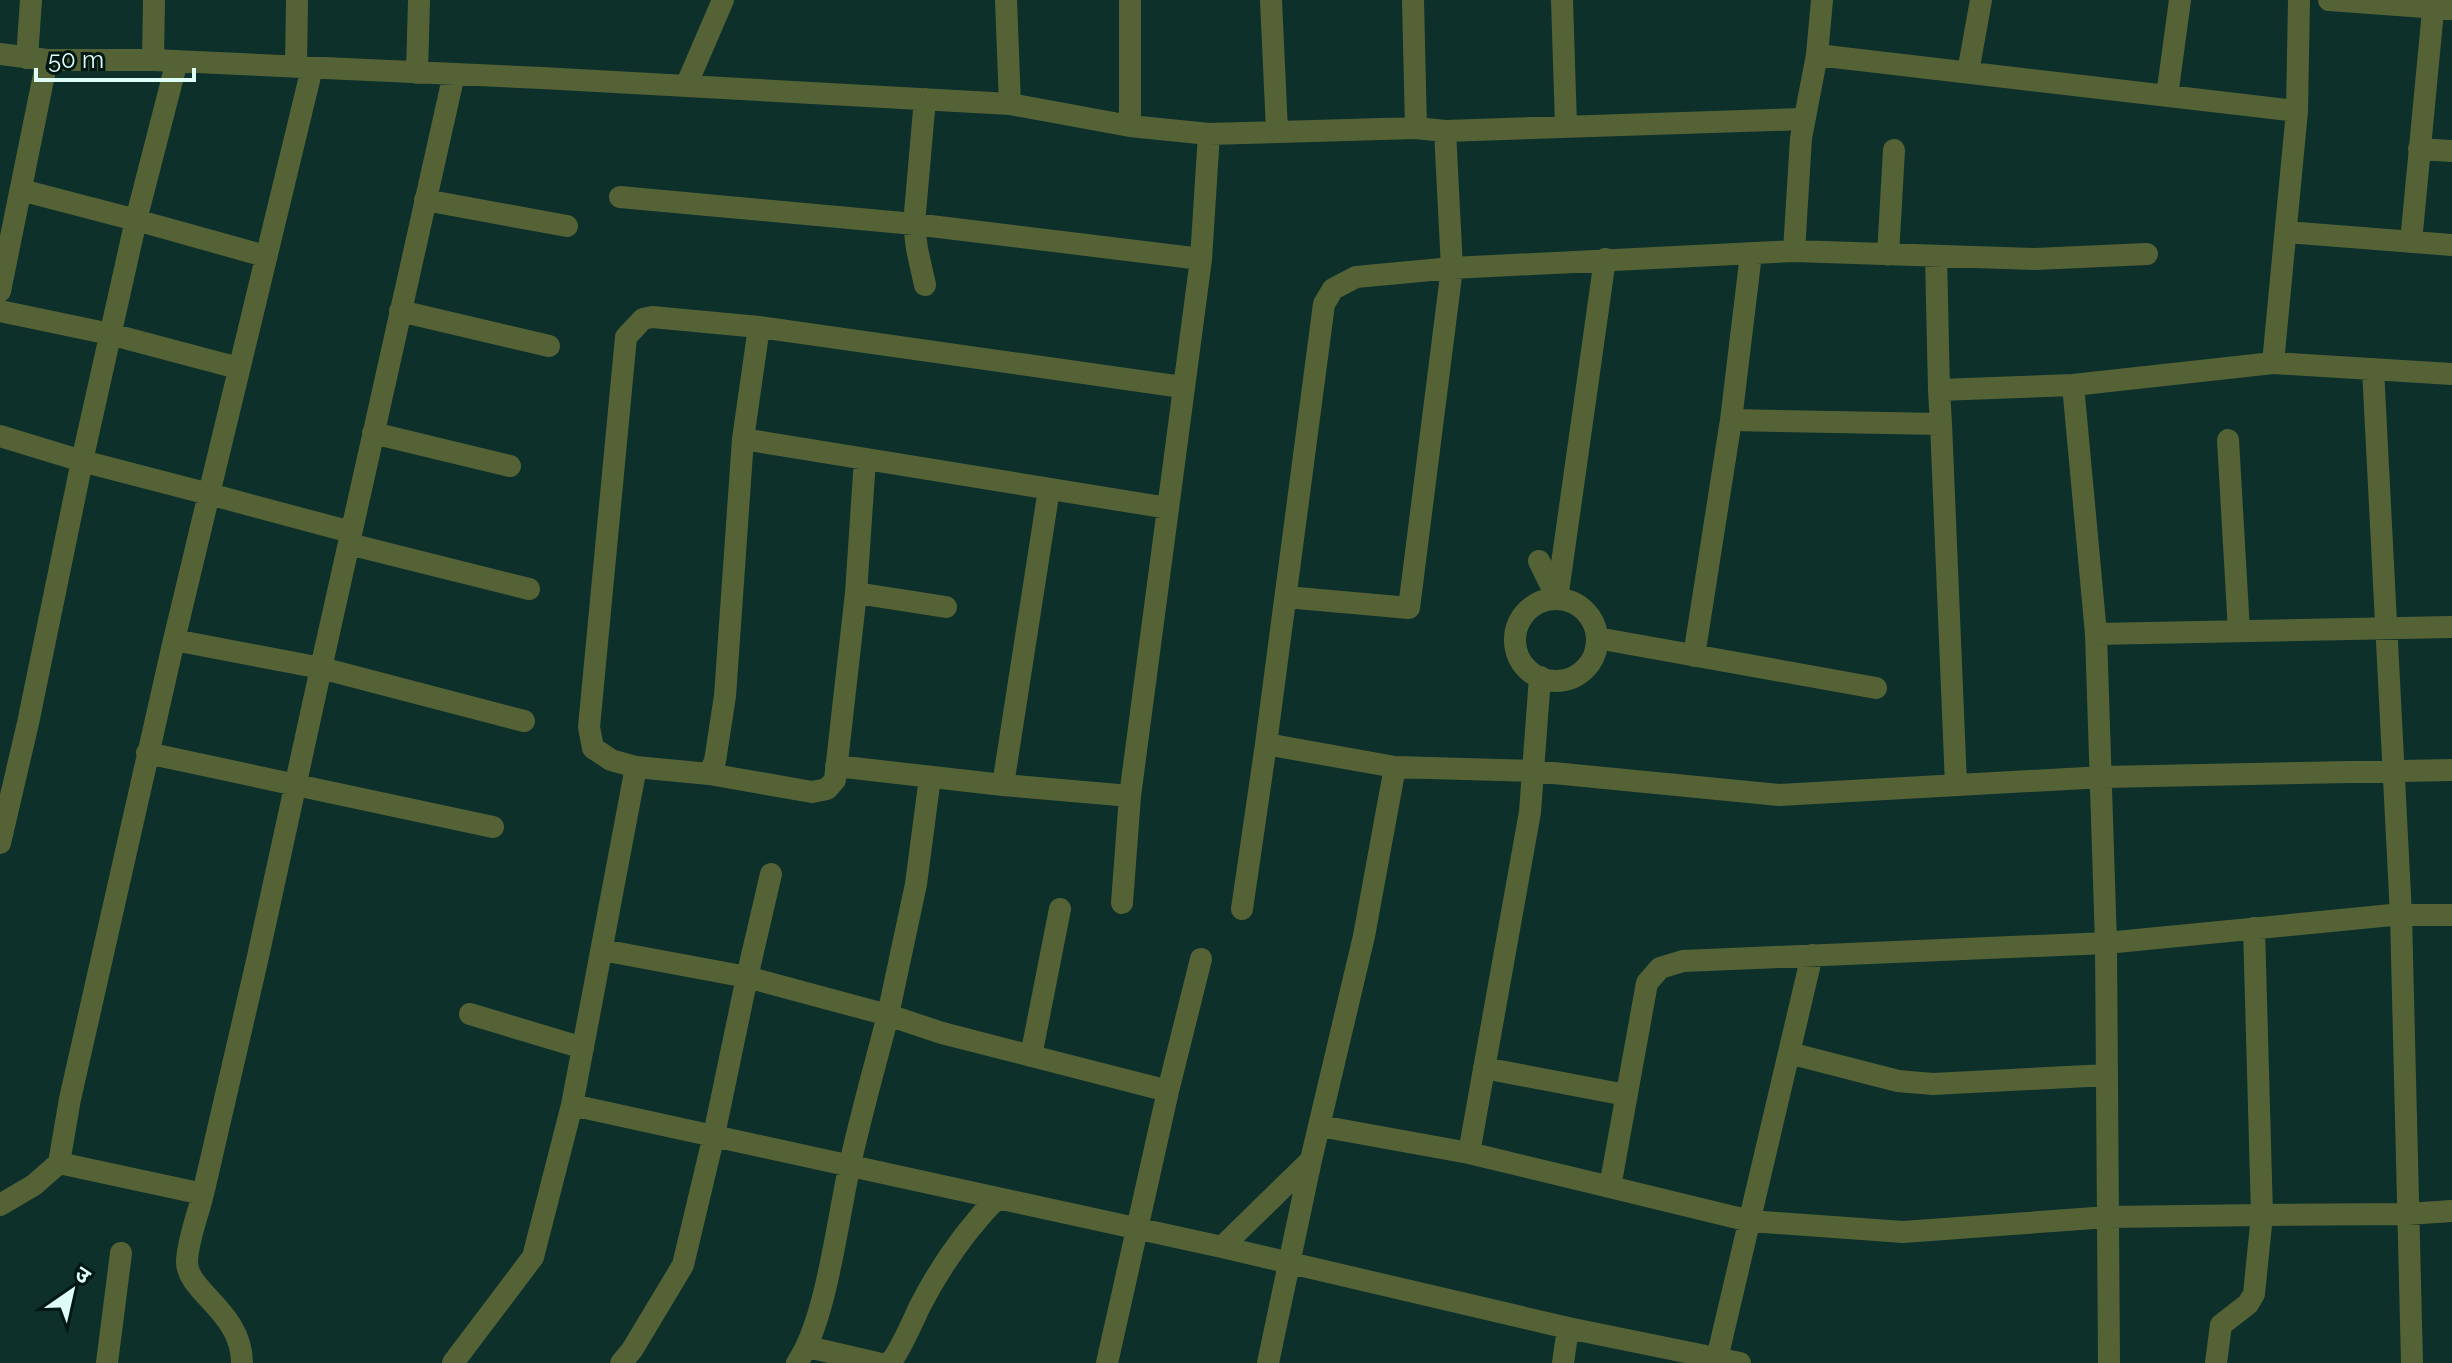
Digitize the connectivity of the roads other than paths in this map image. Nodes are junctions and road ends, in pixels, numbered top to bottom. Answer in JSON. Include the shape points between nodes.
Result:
{"nodes":[{"id":1,"x":31,"y":0,"type":"edge"},
{"id":2,"x":154,"y":0,"type":"edge"},
{"id":3,"x":297,"y":0,"type":"edge"},
{"id":4,"x":419,"y":0,"type":"edge"},
{"id":5,"x":723,"y":0,"type":"edge"},
{"id":6,"x":1006,"y":0,"type":"edge"},
{"id":7,"x":1130,"y":0,"type":"edge"},
{"id":8,"x":1271,"y":0,"type":"edge"},
{"id":9,"x":1413,"y":0,"type":"edge"},
{"id":10,"x":1562,"y":0,"type":"edge"},
{"id":11,"x":1822,"y":0,"type":"edge"},
{"id":12,"x":1981,"y":0,"type":"edge"},
{"id":13,"x":2180,"y":0,"type":"edge"},
{"id":14,"x":2299,"y":0,"type":"edge"},
{"id":15,"x":2329,"y":0,"type":"edge"},
{"id":16,"x":2440,"y":6,"type":"edge"},
{"id":17,"x":0,"y":54,"type":"edge"},
{"id":18,"x":1817,"y":55,"type":"junction"},
{"id":19,"x":37,"y":59,"type":"junction"},
{"id":20,"x":153,"y":60,"type":"junction"},
{"id":21,"x":177,"y":61,"type":"junction"},
{"id":22,"x":304,"y":68,"type":"junction"},
{"id":23,"x":1968,"y":72,"type":"junction"},
{"id":24,"x":417,"y":73,"type":"junction"},
{"id":25,"x":454,"y":74,"type":"junction"},
{"id":26,"x":686,"y":86,"type":"junction"},
{"id":27,"x":2167,"y":96,"type":"junction"},
{"id":28,"x":925,"y":99,"type":"junction"},
{"id":29,"x":1010,"y":104,"type":"junction"},
{"id":30,"x":2297,"y":111,"type":"junction"},
{"id":31,"x":1804,"y":119,"type":"junction"},
{"id":32,"x":1130,"y":126,"type":"junction"},
{"id":33,"x":1566,"y":126,"type":"junction"},
{"id":34,"x":1416,"y":128,"type":"junction"},
{"id":35,"x":1277,"y":131,"type":"junction"},
{"id":36,"x":1445,"y":131,"type":"junction"},
{"id":37,"x":1209,"y":134,"type":"junction"},
{"id":38,"x":2419,"y":149,"type":"junction"},
{"id":39,"x":1894,"y":150,"type":"dead end"},
{"id":40,"x":2452,"y":151,"type":"edge"},
{"id":41,"x":21,"y":190,"type":"junction"},
{"id":42,"x":620,"y":197,"type":"dead end"},
{"id":43,"x":425,"y":200,"type":"junction"},
{"id":44,"x":136,"y":220,"type":"junction"},
{"id":45,"x":914,"y":224,"type":"junction"},
{"id":46,"x":567,"y":226,"type":"dead end"},
{"id":47,"x":2286,"y":232,"type":"junction"},
{"id":48,"x":2411,"y":242,"type":"junction"},
{"id":49,"x":2452,"y":245,"type":"edge"},
{"id":50,"x":1794,"y":251,"type":"junction"},
{"id":51,"x":1751,"y":254,"type":"junction"},
{"id":52,"x":2147,"y":254,"type":"dead end"},
{"id":53,"x":1888,"y":255,"type":"junction"},
{"id":54,"x":265,"y":256,"type":"junction"},
{"id":55,"x":1936,"y":256,"type":"junction"},
{"id":56,"x":1201,"y":259,"type":"junction"},
{"id":57,"x":1605,"y":259,"type":"junction"},
{"id":58,"x":1452,"y":268,"type":"junction"},
{"id":59,"x":925,"y":285,"type":"dead end"},
{"id":60,"x":0,"y":291,"type":"edge"},
{"id":61,"x":0,"y":311,"type":"edge"},
{"id":62,"x":400,"y":311,"type":"junction"},
{"id":63,"x":759,"y":327,"type":"junction"},
{"id":64,"x":110,"y":334,"type":"junction"},
{"id":65,"x":549,"y":346,"type":"dead end"},
{"id":66,"x":2273,"y":363,"type":"junction"},
{"id":67,"x":238,"y":368,"type":"junction"},
{"id":68,"x":2373,"y":369,"type":"junction"},
{"id":69,"x":2452,"y":374,"type":"edge"},
{"id":70,"x":2073,"y":385,"type":"junction"},
{"id":71,"x":1182,"y":387,"type":"junction"},
{"id":72,"x":1939,"y":390,"type":"junction"},
{"id":73,"x":1731,"y":420,"type":"junction"},
{"id":74,"x":1941,"y":424,"type":"junction"},
{"id":75,"x":373,"y":433,"type":"junction"},
{"id":76,"x":0,"y":436,"type":"edge"},
{"id":77,"x":743,"y":439,"type":"junction"},
{"id":78,"x":2228,"y":440,"type":"dead end"},
{"id":79,"x":865,"y":459,"type":"junction"},
{"id":80,"x":82,"y":461,"type":"junction"},
{"id":81,"x":510,"y":466,"type":"dead end"},
{"id":82,"x":1049,"y":489,"type":"junction"},
{"id":83,"x":209,"y":494,"type":"junction"},
{"id":84,"x":1168,"y":508,"type":"junction"},
{"id":85,"x":350,"y":538,"type":"junction"},
{"id":86,"x":1539,"y":561,"type":"dead end"},
{"id":87,"x":529,"y":589,"type":"dead end"},
{"id":88,"x":856,"y":593,"type":"junction"},
{"id":89,"x":1286,"y":597,"type":"junction"},
{"id":90,"x":1557,"y":599,"type":"junction"},
{"id":91,"x":946,"y":607,"type":"dead end"},
{"id":92,"x":2452,"y":627,"type":"edge"},
{"id":93,"x":2387,"y":628,"type":"junction"},
{"id":94,"x":2239,"y":631,"type":"junction"},
{"id":95,"x":2096,"y":634,"type":"junction"},
{"id":96,"x":1597,"y":638,"type":"junction"},
{"id":97,"x":174,"y":640,"type":"junction"},
{"id":98,"x":1694,"y":656,"type":"junction"},
{"id":99,"x":321,"y":668,"type":"junction"},
{"id":100,"x":1540,"y":677,"type":"junction"},
{"id":101,"x":1876,"y":688,"type":"dead end"},
{"id":102,"x":524,"y":721,"type":"dead end"},
{"id":103,"x":1266,"y":744,"type":"junction"},
{"id":104,"x":147,"y":753,"type":"junction"},
{"id":105,"x":836,"y":766,"type":"junction"},
{"id":106,"x":636,"y":767,"type":"junction"},
{"id":107,"x":1395,"y":767,"type":"junction"},
{"id":108,"x":2452,"y":770,"type":"edge"},
{"id":109,"x":1533,"y":771,"type":"junction"},
{"id":110,"x":2395,"y":771,"type":"junction"},
{"id":111,"x":709,"y":774,"type":"junction"},
{"id":112,"x":930,"y":777,"type":"junction"},
{"id":113,"x":2103,"y":777,"type":"junction"},
{"id":114,"x":295,"y":785,"type":"junction"},
{"id":115,"x":1003,"y":785,"type":"junction"},
{"id":116,"x":1956,"y":785,"type":"junction"},
{"id":117,"x":1130,"y":796,"type":"junction"},
{"id":118,"x":493,"y":827,"type":"dead end"},
{"id":119,"x":0,"y":843,"type":"edge"},
{"id":120,"x":771,"y":874,"type":"dead end"},
{"id":121,"x":1122,"y":903,"type":"dead end"},
{"id":122,"x":1060,"y":909,"type":"dead end"},
{"id":123,"x":1242,"y":909,"type":"dead end"},
{"id":124,"x":2401,"y":915,"type":"junction"},
{"id":125,"x":2452,"y":915,"type":"edge"},
{"id":126,"x":2254,"y":928,"type":"junction"},
{"id":127,"x":2106,"y":943,"type":"junction"},
{"id":128,"x":602,"y":950,"type":"junction"},
{"id":129,"x":1812,"y":955,"type":"junction"},
{"id":130,"x":1201,"y":959,"type":"dead end"},
{"id":131,"x":747,"y":977,"type":"junction"},
{"id":132,"x":470,"y":1014,"type":"dead end"},
{"id":133,"x":888,"y":1015,"type":"junction"},
{"id":134,"x":583,"y":1048,"type":"junction"},
{"id":135,"x":1789,"y":1053,"type":"junction"},
{"id":136,"x":1031,"y":1056,"type":"junction"},
{"id":137,"x":1484,"y":1068,"type":"junction"},
{"id":138,"x":2107,"y":1075,"type":"junction"},
{"id":139,"x":1168,"y":1091,"type":"junction"},
{"id":140,"x":1626,"y":1095,"type":"junction"},
{"id":141,"x":572,"y":1105,"type":"junction"},
{"id":142,"x":1320,"y":1126,"type":"junction"},
{"id":143,"x":714,"y":1135,"type":"junction"},
{"id":144,"x":1469,"y":1153,"type":"junction"},
{"id":145,"x":1311,"y":1160,"type":"junction"},
{"id":146,"x":59,"y":1163,"type":"junction"},
{"id":147,"x":850,"y":1166,"type":"junction"},
{"id":148,"x":1610,"y":1187,"type":"junction"},
{"id":149,"x":203,"y":1194,"type":"junction"},
{"id":150,"x":997,"y":1198,"type":"junction"},
{"id":151,"x":0,"y":1205,"type":"edge"},
{"id":152,"x":2452,"y":1211,"type":"edge"},
{"id":153,"x":2407,"y":1214,"type":"junction"},
{"id":154,"x":2262,"y":1215,"type":"junction"},
{"id":155,"x":2108,"y":1217,"type":"junction"},
{"id":156,"x":1750,"y":1221,"type":"junction"},
{"id":157,"x":1139,"y":1230,"type":"junction"},
{"id":158,"x":1222,"y":1247,"type":"junction"},
{"id":159,"x":121,"y":1253,"type":"dead end"},
{"id":160,"x":1289,"y":1264,"type":"junction"},
{"id":161,"x":1568,"y":1328,"type":"junction"},
{"id":162,"x":802,"y":1355,"type":"edge"},
{"id":163,"x":1724,"y":1362,"type":"edge"},
{"id":164,"x":107,"y":1363,"type":"edge"},
{"id":165,"x":242,"y":1363,"type":"edge"},
{"id":166,"x":453,"y":1363,"type":"edge"},
{"id":167,"x":621,"y":1363,"type":"edge"},
{"id":168,"x":877,"y":1363,"type":"edge"},
{"id":169,"x":887,"y":1363,"type":"edge"},
{"id":170,"x":1107,"y":1363,"type":"edge"},
{"id":171,"x":1268,"y":1363,"type":"edge"},
{"id":172,"x":1563,"y":1363,"type":"edge"},
{"id":173,"x":2109,"y":1363,"type":"edge"},
{"id":174,"x":2216,"y":1363,"type":"edge"},
{"id":175,"x":2412,"y":1363,"type":"edge"}],
"edges":[{"from":1,"to":19,"type":"street"},
{"from":2,"to":20,"type":"street"},
{"from":3,"to":22,"type":"street"},
{"from":4,"to":24,"type":"street"},
{"from":5,"to":26,"type":"street"},
{"from":6,"to":29,"type":"street"},
{"from":7,"to":32,"type":"street"},
{"from":8,"to":35,"type":"street"},
{"from":9,"to":34,"type":"street"},
{"from":10,"to":33,"type":"street"},
{"from":11,"to":18,"type":"street"},
{"from":12,"to":23,"type":"street"},
{"from":13,"to":27,"type":"street"},
{"from":14,"to":30,"type":"street"},
{"from":15,"to":16,"type":"street"},
{"from":16,"to":38,"type":"street"},
{"from":17,"to":19,"type":"street"},
{"from":18,"to":23,"type":"street"},
{"from":18,"to":31,"type":"street"},
{"from":19,"to":20,"type":"street"},
{"from":19,"to":41,"type":"street"},
{"from":20,"to":21,"type":"street"},
{"from":21,"to":22,"type":"street"},
{"from":21,"to":44,"type":"street"},
{"from":22,"to":24,"type":"street"},
{"from":22,"to":54,"type":"street"},
{"from":23,"to":27,"type":"street"},
{"from":24,"to":25,"type":"street"},
{"from":25,"to":26,"type":"street"},
{"from":25,"to":43,"type":"street"},
{"from":26,"to":28,"type":"street"},
{"from":27,"to":30,"type":"street"},
{"from":28,"to":29,"type":"street"},
{"from":28,"to":45,"type":"street"},
{"from":29,"to":32,"type":"street"},
{"from":30,"to":47,"type":"street"},
{"from":31,"to":33,"type":"street"},
{"from":31,"to":50,"type":"street"},
{"from":32,"to":37,"type":"street"},
{"from":33,"to":36,"type":"street"},
{"from":34,"to":35,"type":"street"},
{"from":34,"to":36,"type":"street"},
{"from":35,"to":37,"type":"street"},
{"from":36,"to":58,"type":"street"},
{"from":37,"to":56,"type":"street"},
{"from":38,"to":40,"type":"street"},
{"from":38,"to":48,"type":"street"},
{"from":39,"to":53,"type":"street"},
{"from":41,"to":44,"type":"street"},
{"from":41,"to":60,"type":"street"},
{"from":42,"to":45,"type":"street"},
{"from":43,"to":46,"type":"street"},
{"from":43,"to":62,"type":"street"},
{"from":44,"to":54,"type":"street"},
{"from":44,"to":64,"type":"street"},
{"from":45,"to":56,"type":"street"},
{"from":45,"to":59,"type":"street"},
{"from":47,"to":48,"type":"street"},
{"from":47,"to":66,"type":"street"},
{"from":48,"to":49,"type":"street"},
{"from":50,"to":51,"type":"street"},
{"from":50,"to":53,"type":"street"},
{"from":51,"to":57,"type":"street"},
{"from":51,"to":73,"type":"street"},
{"from":52,"to":55,"type":"street"},
{"from":53,"to":55,"type":"street"},
{"from":54,"to":67,"type":"street"},
{"from":55,"to":72,"type":"street"},
{"from":56,"to":71,"type":"street"},
{"from":57,"to":58,"type":"street"},
{"from":57,"to":90,"type":"street"},
{"from":58,"to":89,"type":"street","via":[[1356,277],[1333,289],[1324,304]]},
{"from":58,"to":89,"type":"street","via":[[1409,608]]},
{"from":61,"to":64,"type":"street"},
{"from":62,"to":65,"type":"street"},
{"from":62,"to":75,"type":"street"},
{"from":63,"to":71,"type":"street"},
{"from":63,"to":77,"type":"street"},
{"from":63,"to":106,"type":"street","via":[[652,317],[626,337],[589,727],[593,748]]},
{"from":64,"to":67,"type":"street"},
{"from":64,"to":80,"type":"street"},
{"from":66,"to":68,"type":"street"},
{"from":66,"to":70,"type":"street"},
{"from":67,"to":83,"type":"street"},
{"from":68,"to":69,"type":"street"},
{"from":68,"to":93,"type":"street"},
{"from":70,"to":72,"type":"street"},
{"from":70,"to":95,"type":"street"},
{"from":71,"to":84,"type":"street"},
{"from":72,"to":74,"type":"street"},
{"from":73,"to":74,"type":"street"},
{"from":73,"to":98,"type":"street"},
{"from":74,"to":116,"type":"street"},
{"from":75,"to":81,"type":"street"},
{"from":75,"to":85,"type":"street"},
{"from":76,"to":80,"type":"street"},
{"from":77,"to":79,"type":"street"},
{"from":77,"to":111,"type":"street","via":[[725,696]]},
{"from":78,"to":94,"type":"street"},
{"from":79,"to":82,"type":"street"},
{"from":79,"to":88,"type":"street"},
{"from":80,"to":83,"type":"street"},
{"from":80,"to":119,"type":"street"},
{"from":82,"to":84,"type":"street"},
{"from":82,"to":115,"type":"street"},
{"from":83,"to":85,"type":"street"},
{"from":83,"to":97,"type":"street"},
{"from":84,"to":117,"type":"street"},
{"from":85,"to":87,"type":"street"},
{"from":85,"to":99,"type":"street"},
{"from":86,"to":90,"type":"street"},
{"from":88,"to":91,"type":"street"},
{"from":88,"to":105,"type":"street"},
{"from":89,"to":103,"type":"street"},
{"from":90,"to":96,"type":"street","via":[[1589,615]]},
{"from":90,"to":100,"type":"street","via":[[1534,605],[1516,634],[1523,664]]},
{"from":92,"to":93,"type":"street"},
{"from":93,"to":94,"type":"street"},
{"from":93,"to":110,"type":"street"},
{"from":94,"to":95,"type":"street"},
{"from":95,"to":113,"type":"street"},
{"from":96,"to":98,"type":"street"},
{"from":96,"to":100,"type":"street","via":[[1584,670],[1563,680]]},
{"from":97,"to":99,"type":"street"},
{"from":97,"to":104,"type":"street"},
{"from":98,"to":101,"type":"street"},
{"from":99,"to":102,"type":"street"},
{"from":99,"to":114,"type":"street"},
{"from":100,"to":109,"type":"street"},
{"from":103,"to":107,"type":"street"},
{"from":103,"to":123,"type":"street"},
{"from":104,"to":114,"type":"street"},
{"from":104,"to":146,"type":"street"},
{"from":105,"to":111,"type":"street","via":[[835,780],[827,789],[812,792]]},
{"from":105,"to":112,"type":"street"},
{"from":106,"to":111,"type":"street"},
{"from":106,"to":128,"type":"street"},
{"from":107,"to":109,"type":"street"},
{"from":107,"to":142,"type":"street","via":[[1364,936]]},
{"from":108,"to":110,"type":"street"},
{"from":109,"to":116,"type":"street","via":[[1779,795]]},
{"from":109,"to":137,"type":"street"},
{"from":110,"to":113,"type":"street"},
{"from":110,"to":124,"type":"street"},
{"from":112,"to":115,"type":"street"},
{"from":112,"to":133,"type":"street","via":[[916,884]]},
{"from":113,"to":116,"type":"street"},
{"from":113,"to":127,"type":"street"},
{"from":114,"to":118,"type":"street"},
{"from":114,"to":149,"type":"street"},
{"from":115,"to":117,"type":"street"},
{"from":117,"to":121,"type":"street"},
{"from":120,"to":131,"type":"street"},
{"from":122,"to":136,"type":"street"},
{"from":124,"to":125,"type":"street"},
{"from":124,"to":126,"type":"street"},
{"from":124,"to":153,"type":"street"},
{"from":126,"to":127,"type":"street"},
{"from":126,"to":154,"type":"street"},
{"from":127,"to":129,"type":"street"},
{"from":127,"to":138,"type":"street"},
{"from":128,"to":131,"type":"street"},
{"from":128,"to":134,"type":"street"},
{"from":129,"to":135,"type":"street"},
{"from":129,"to":140,"type":"street","via":[[1683,961],[1660,968],[1647,983]]},
{"from":130,"to":139,"type":"street"},
{"from":131,"to":133,"type":"street"},
{"from":131,"to":143,"type":"street"},
{"from":132,"to":134,"type":"street"},
{"from":133,"to":136,"type":"street"},
{"from":133,"to":147,"type":"street"},
{"from":134,"to":141,"type":"street"},
{"from":135,"to":138,"type":"street","via":[[1898,1081],[1933,1084]]},
{"from":135,"to":156,"type":"street"},
{"from":136,"to":139,"type":"street"},
{"from":137,"to":140,"type":"street"},
{"from":137,"to":144,"type":"street"},
{"from":138,"to":155,"type":"street"},
{"from":139,"to":157,"type":"street"},
{"from":140,"to":148,"type":"street"},
{"from":141,"to":143,"type":"street"},
{"from":141,"to":166,"type":"street","via":[[533,1257]]},
{"from":142,"to":144,"type":"street"},
{"from":142,"to":145,"type":"street"},
{"from":143,"to":147,"type":"street"},
{"from":143,"to":167,"type":"street","via":[[683,1265]]},
{"from":144,"to":148,"type":"street"},
{"from":145,"to":158,"type":"street"},
{"from":145,"to":160,"type":"street"},
{"from":146,"to":149,"type":"street"},
{"from":146,"to":151,"type":"street"},
{"from":147,"to":150,"type":"street"},
{"from":147,"to":162,"type":"street","via":[[820,1307]]},
{"from":148,"to":156,"type":"street"},
{"from":149,"to":165,"type":"street","via":[[187,1264],[194,1283],[225,1313],[238,1335]]},
{"from":150,"to":157,"type":"street"},
{"from":150,"to":169,"type":"street","via":[[972,1223],[899,1351]]},
{"from":152,"to":153,"type":"street"},
{"from":153,"to":154,"type":"street"},
{"from":153,"to":175,"type":"street"},
{"from":154,"to":155,"type":"street"},
{"from":154,"to":174,"type":"street","via":[[2254,1294],[2221,1325]]},
{"from":155,"to":156,"type":"street","via":[[1928,1232]]},
{"from":155,"to":173,"type":"street"},
{"from":156,"to":163,"type":"street"},
{"from":157,"to":158,"type":"street"},
{"from":157,"to":170,"type":"street"},
{"from":158,"to":160,"type":"street"},
{"from":159,"to":164,"type":"street"},
{"from":160,"to":161,"type":"street"},
{"from":160,"to":171,"type":"street"},
{"from":161,"to":163,"type":"street"},
{"from":161,"to":172,"type":"street"},
{"from":162,"to":168,"type":"street"}]}
